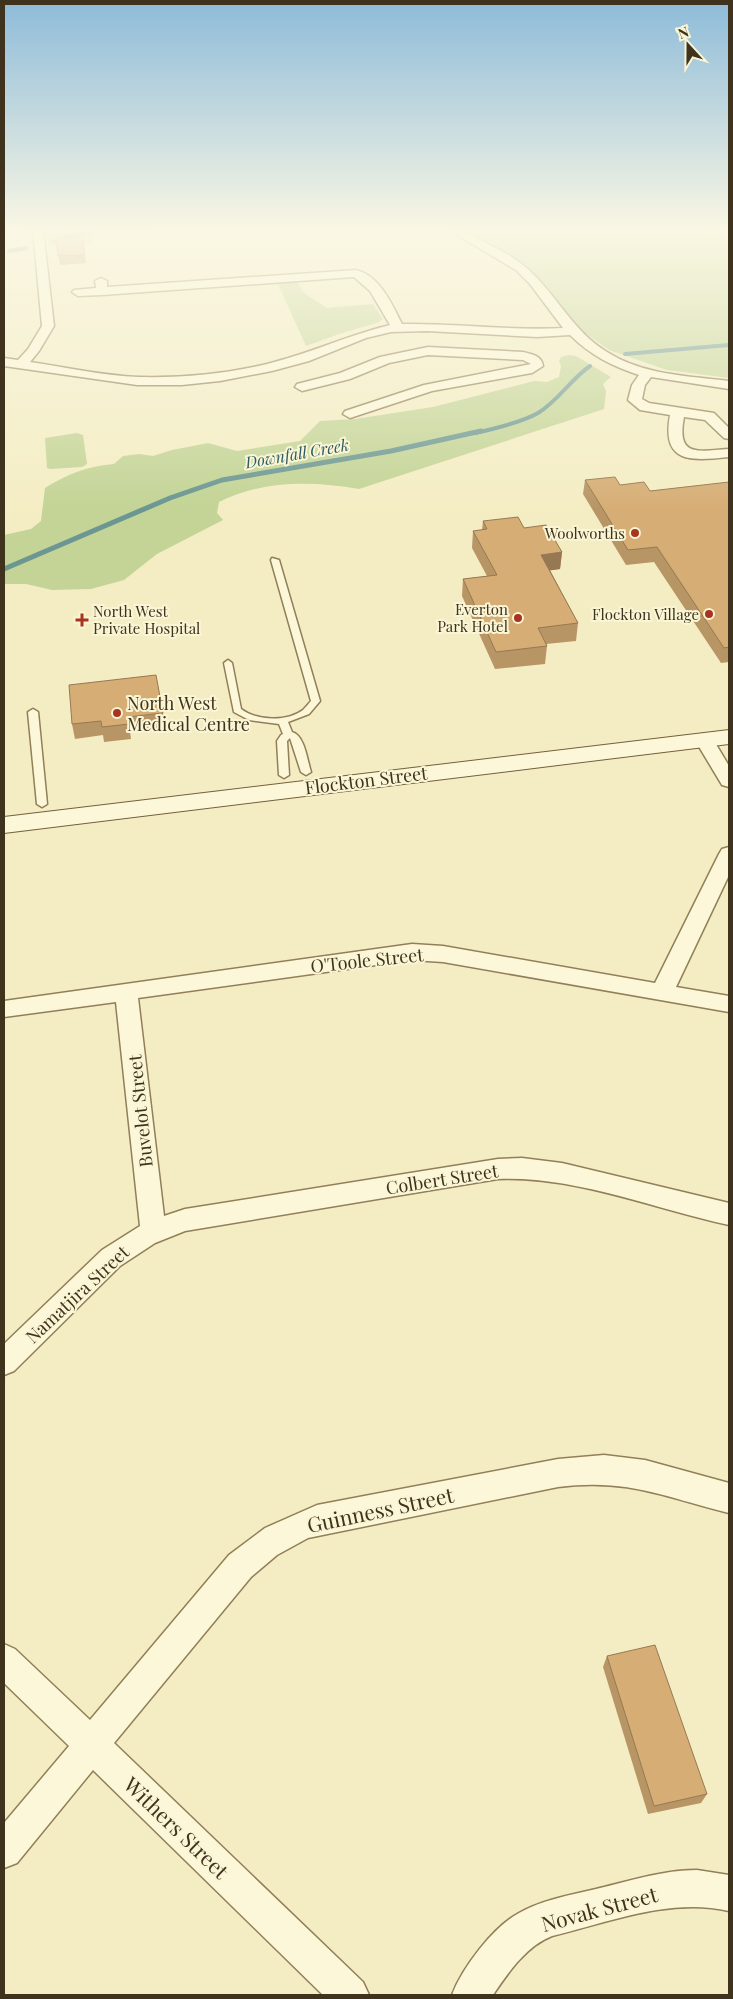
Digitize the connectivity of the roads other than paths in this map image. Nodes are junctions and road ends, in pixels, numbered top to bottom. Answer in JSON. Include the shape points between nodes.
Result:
{"nodes":[{"id":1,"x":48,"y":323,"type":"edge"},
{"id":2,"x":395,"y":323,"type":"edge"},
{"id":3,"x":566,"y":323,"type":"edge"},
{"id":4,"x":397,"y":327,"type":"junction"},
{"id":5,"x":480,"y":330,"type":"junction"},
{"id":6,"x":572,"y":330,"type":"junction"},
{"id":7,"x":474,"y":353,"type":"junction"},
{"id":8,"x":4,"y":362,"type":"edge"},
{"id":9,"x":22,"y":363,"type":"junction"},
{"id":10,"x":648,"y":373,"type":"junction"},
{"id":11,"x":729,"y":385,"type":"edge"},
{"id":12,"x":302,"y":387,"type":"dead end"},
{"id":13,"x":364,"y":397,"type":"dead end"},
{"id":14,"x":377,"y":406,"type":"junction"},
{"id":15,"x":678,"y":411,"type":"junction"},
{"id":16,"x":350,"y":414,"type":"dead end"},
{"id":17,"x":729,"y":435,"type":"edge"},
{"id":18,"x":729,"y":453,"type":"edge"},
{"id":19,"x":275,"y":560,"type":"dead end"},
{"id":20,"x":228,"y":663,"type":"dead end"},
{"id":21,"x":33,"y":712,"type":"dead end"},
{"id":22,"x":283,"y":721,"type":"junction"},
{"id":23,"x":729,"y":724,"type":"edge"},
{"id":24,"x":288,"y":735,"type":"junction"},
{"id":25,"x":729,"y":736,"type":"edge"},
{"id":26,"x":704,"y":740,"type":"junction"},
{"id":27,"x":295,"y":774,"type":"junction"},
{"id":28,"x":729,"y":780,"type":"edge"},
{"id":29,"x":42,"y":804,"type":"junction"},
{"id":30,"x":4,"y":808,"type":"edge"},
{"id":31,"x":4,"y":825,"type":"edge"},
{"id":32,"x":729,"y":854,"type":"edge"},
{"id":33,"x":126,"y":992,"type":"junction"},
{"id":34,"x":662,"y":992,"type":"junction"},
{"id":35,"x":729,"y":1004,"type":"edge"},
{"id":36,"x":4,"y":1010,"type":"edge"},
{"id":37,"x":729,"y":1214,"type":"edge"},
{"id":38,"x":153,"y":1230,"type":"junction"},
{"id":39,"x":4,"y":1362,"type":"edge"},
{"id":40,"x":729,"y":1498,"type":"edge"},
{"id":41,"x":4,"y":1660,"type":"edge"},
{"id":42,"x":92,"y":1745,"type":"junction"},
{"id":43,"x":4,"y":1850,"type":"edge"},
{"id":44,"x":729,"y":1893,"type":"edge"},
{"id":45,"x":350,"y":1995,"type":"edge"},
{"id":46,"x":470,"y":1995,"type":"edge"}],
"edges":[{"from":1,"to":9,"type":"street","via":[[33,351]]},
{"from":2,"to":4,"type":"street"},
{"from":3,"to":6,"type":"street"},
{"from":4,"to":5,"type":"street"},
{"from":4,"to":9,"type":"street","via":[[362,335],[280,365],[200,380],[137,381]]},
{"from":5,"to":6,"type":"street","via":[[537,333]]},
{"from":5,"to":7,"type":"street"},
{"from":6,"to":10,"type":"street","via":[[603,356]]},
{"from":7,"to":12,"type":"street","via":[[419,352]]},
{"from":7,"to":14,"type":"street","via":[[528,357],[536,361],[537,366],[522,372],[429,388]]},
{"from":8,"to":9,"type":"street"},
{"from":10,"to":11,"type":"street"},
{"from":10,"to":15,"type":"street","via":[[638,385],[636,402]]},
{"from":13,"to":14,"type":"street"},
{"from":14,"to":16,"type":"street"},
{"from":15,"to":17,"type":"street","via":[[709,416]]},
{"from":15,"to":18,"type":"street","via":[[674,440],[682,452],[695,456]]},
{"from":19,"to":22,"type":"lane","via":[[316,701],[306,712]]},
{"from":20,"to":22,"type":"lane","via":[[240,713]]},
{"from":21,"to":29,"type":"lane"},
{"from":22,"to":24,"type":"lane"},
{"from":23,"to":27,"type":"street","name":"Flockton Street"},
{"from":24,"to":27,"type":"lane","via":[[296,739]]},
{"from":24,"to":27,"type":"lane","via":[[282,741]]},
{"from":25,"to":26,"type":"street","name":"Flockton Street"},
{"from":26,"to":28,"type":"street"},
{"from":26,"to":31,"type":"street","name":"Flockton Street"},
{"from":27,"to":29,"type":"street","name":"Flockton Street"},
{"from":29,"to":30,"type":"street","name":"Flockton Street"},
{"from":32,"to":34,"type":"street"},
{"from":33,"to":34,"type":"street","name":"O'Toole Street","via":[[412,952],[443,954]]},
{"from":33,"to":36,"type":"street","name":"O'Toole Street"},
{"from":33,"to":38,"type":"street","name":"Buvelot Street"},
{"from":34,"to":35,"type":"street","name":"O'Toole Street"},
{"from":37,"to":38,"type":"street","name":"Colbert Street","via":[[562,1173],[522,1168],[204,1216]]},
{"from":38,"to":39,"type":"street","name":"Namatjira Street","via":[[111,1258]]},
{"from":40,"to":42,"type":"street","name":"Guinness Street","via":[[633,1471],[593,1468],[558,1472],[317,1520],[295,1528],[257,1550],[240,1566]]},
{"from":41,"to":42,"type":"street","name":"Withers Street"},
{"from":42,"to":43,"type":"street","name":"Guinness Street"},
{"from":42,"to":45,"type":"street","name":"Withers Street"},
{"from":44,"to":46,"type":"street","name":"Novak Street","via":[[684,1887],[552,1918],[532,1926],[511,1942]]}]}
